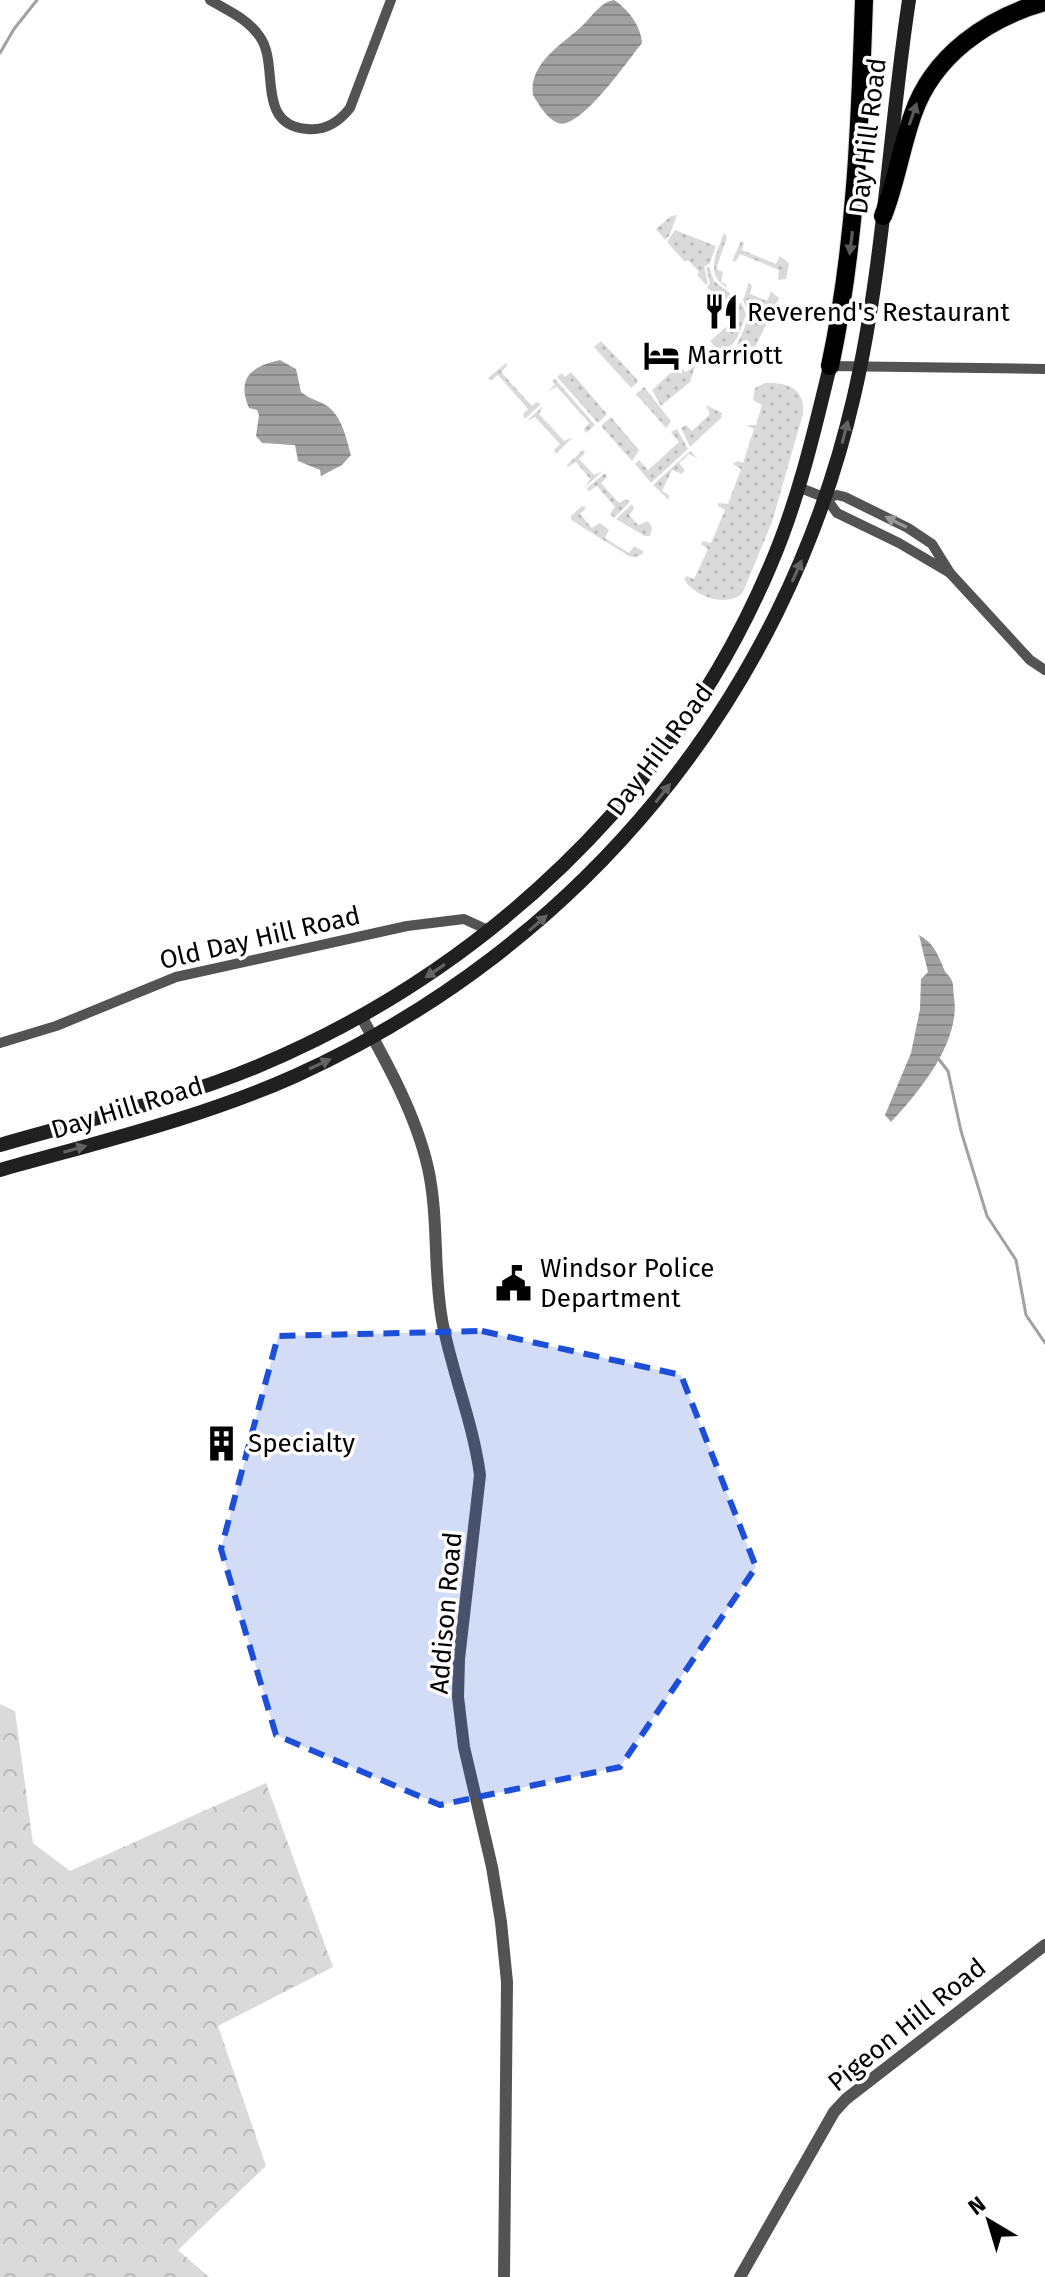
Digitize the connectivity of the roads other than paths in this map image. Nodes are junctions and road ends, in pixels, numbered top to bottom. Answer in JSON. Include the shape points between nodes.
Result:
{"nodes":[{"id":1,"x":210,"y":0,"type":"edge"},
{"id":2,"x":391,"y":0,"type":"edge"},
{"id":3,"x":864,"y":0,"type":"edge"},
{"id":4,"x":909,"y":0,"type":"edge"},
{"id":5,"x":1045,"y":2,"type":"edge"},
{"id":6,"x":883,"y":216,"type":"junction"},
{"id":7,"x":830,"y":366,"type":"junction"},
{"id":8,"x":861,"y":366,"type":"junction"},
{"id":9,"x":1045,"y":369,"type":"edge"},
{"id":10,"x":798,"y":487,"type":"junction"},
{"id":11,"x":826,"y":498,"type":"junction"},
{"id":12,"x":950,"y":573,"type":"junction"},
{"id":13,"x":1045,"y":670,"type":"edge"},
{"id":14,"x":676,"y":734,"type":"junction"},
{"id":15,"x":698,"y":746,"type":"junction"},
{"id":16,"x":594,"y":834,"type":"junction"},
{"id":17,"x":612,"y":852,"type":"junction"},
{"id":18,"x":490,"y":931,"type":"junction"},
{"id":19,"x":361,"y":1016,"type":"junction"},
{"id":20,"x":373,"y":1038,"type":"junction"},
{"id":21,"x":0,"y":1043,"type":"edge"},
{"id":22,"x":0,"y":1145,"type":"edge"},
{"id":23,"x":0,"y":1170,"type":"edge"},
{"id":24,"x":1045,"y":1945,"type":"edge"},
{"id":25,"x":504,"y":2277,"type":"edge"},
{"id":26,"x":740,"y":2277,"type":"edge"}],
"edges":[{"from":1,"to":2,"type":"street","via":[[243,19],[261,38],[278,112],[292,125],[311,130],[330,126],[350,108]]},
{"from":3,"to":7,"type":"highway","one_way":true,"via":[[856,196]]},
{"from":4,"to":6,"type":"main road","name":"Day Hill Road"},
{"from":6,"to":5,"type":"highway","one_way":true,"via":[[914,110],[936,71],[988,26]]},
{"from":6,"to":8,"type":"main road","name":"Day Hill Road"},
{"from":7,"to":8,"type":"street"},
{"from":7,"to":10,"type":"main road","name":"Day Hill Road"},
{"from":8,"to":9,"type":"street"},
{"from":11,"to":8,"type":"main road","name":"Day Hill Road","one_way":true},
{"from":10,"to":11,"type":"street"},
{"from":10,"to":14,"type":"main road","name":"Day Hill Road","via":[[746,619]]},
{"from":11,"to":12,"type":"street","via":[[837,513]]},
{"from":12,"to":11,"type":"street","one_way":true,"via":[[938,551],[916,533],[845,497]]},
{"from":15,"to":11,"type":"main road","name":"Day Hill Road","one_way":true,"via":[[758,651]]},
{"from":12,"to":13,"type":"street"},
{"from":14,"to":15,"type":"main road"},
{"from":14,"to":16,"type":"main road","name":"Day Hill Road"},
{"from":17,"to":15,"type":"main road","name":"Day Hill Road","one_way":true},
{"from":16,"to":17,"type":"main road"},
{"from":16,"to":18,"type":"main road","name":"Day Hill Road"},
{"from":20,"to":17,"type":"main road","name":"Day Hill Road","one_way":true,"via":[[505,950]]},
{"from":18,"to":19,"type":"main road","name":"Day Hill Road","one_way":true},
{"from":18,"to":21,"type":"street","name":"Old Day Hill Road","via":[[464,919],[407,926],[191,973]]},
{"from":19,"to":20,"type":"street","name":"Addison Road"},
{"from":19,"to":22,"type":"main road","name":"Day Hill Road","via":[[224,1080]]},
{"from":23,"to":20,"type":"main road","name":"Day Hill Road","one_way":true,"via":[[185,1117],[292,1077]]},
{"from":20,"to":25,"type":"street","name":"Addison Road","via":[[411,1115],[428,1166],[440,1310],[480,1475],[458,1697],[492,1867],[507,1982]]},
{"from":24,"to":26,"type":"street","name":"Pigeon Hill Road","via":[[834,2112]]}]}
